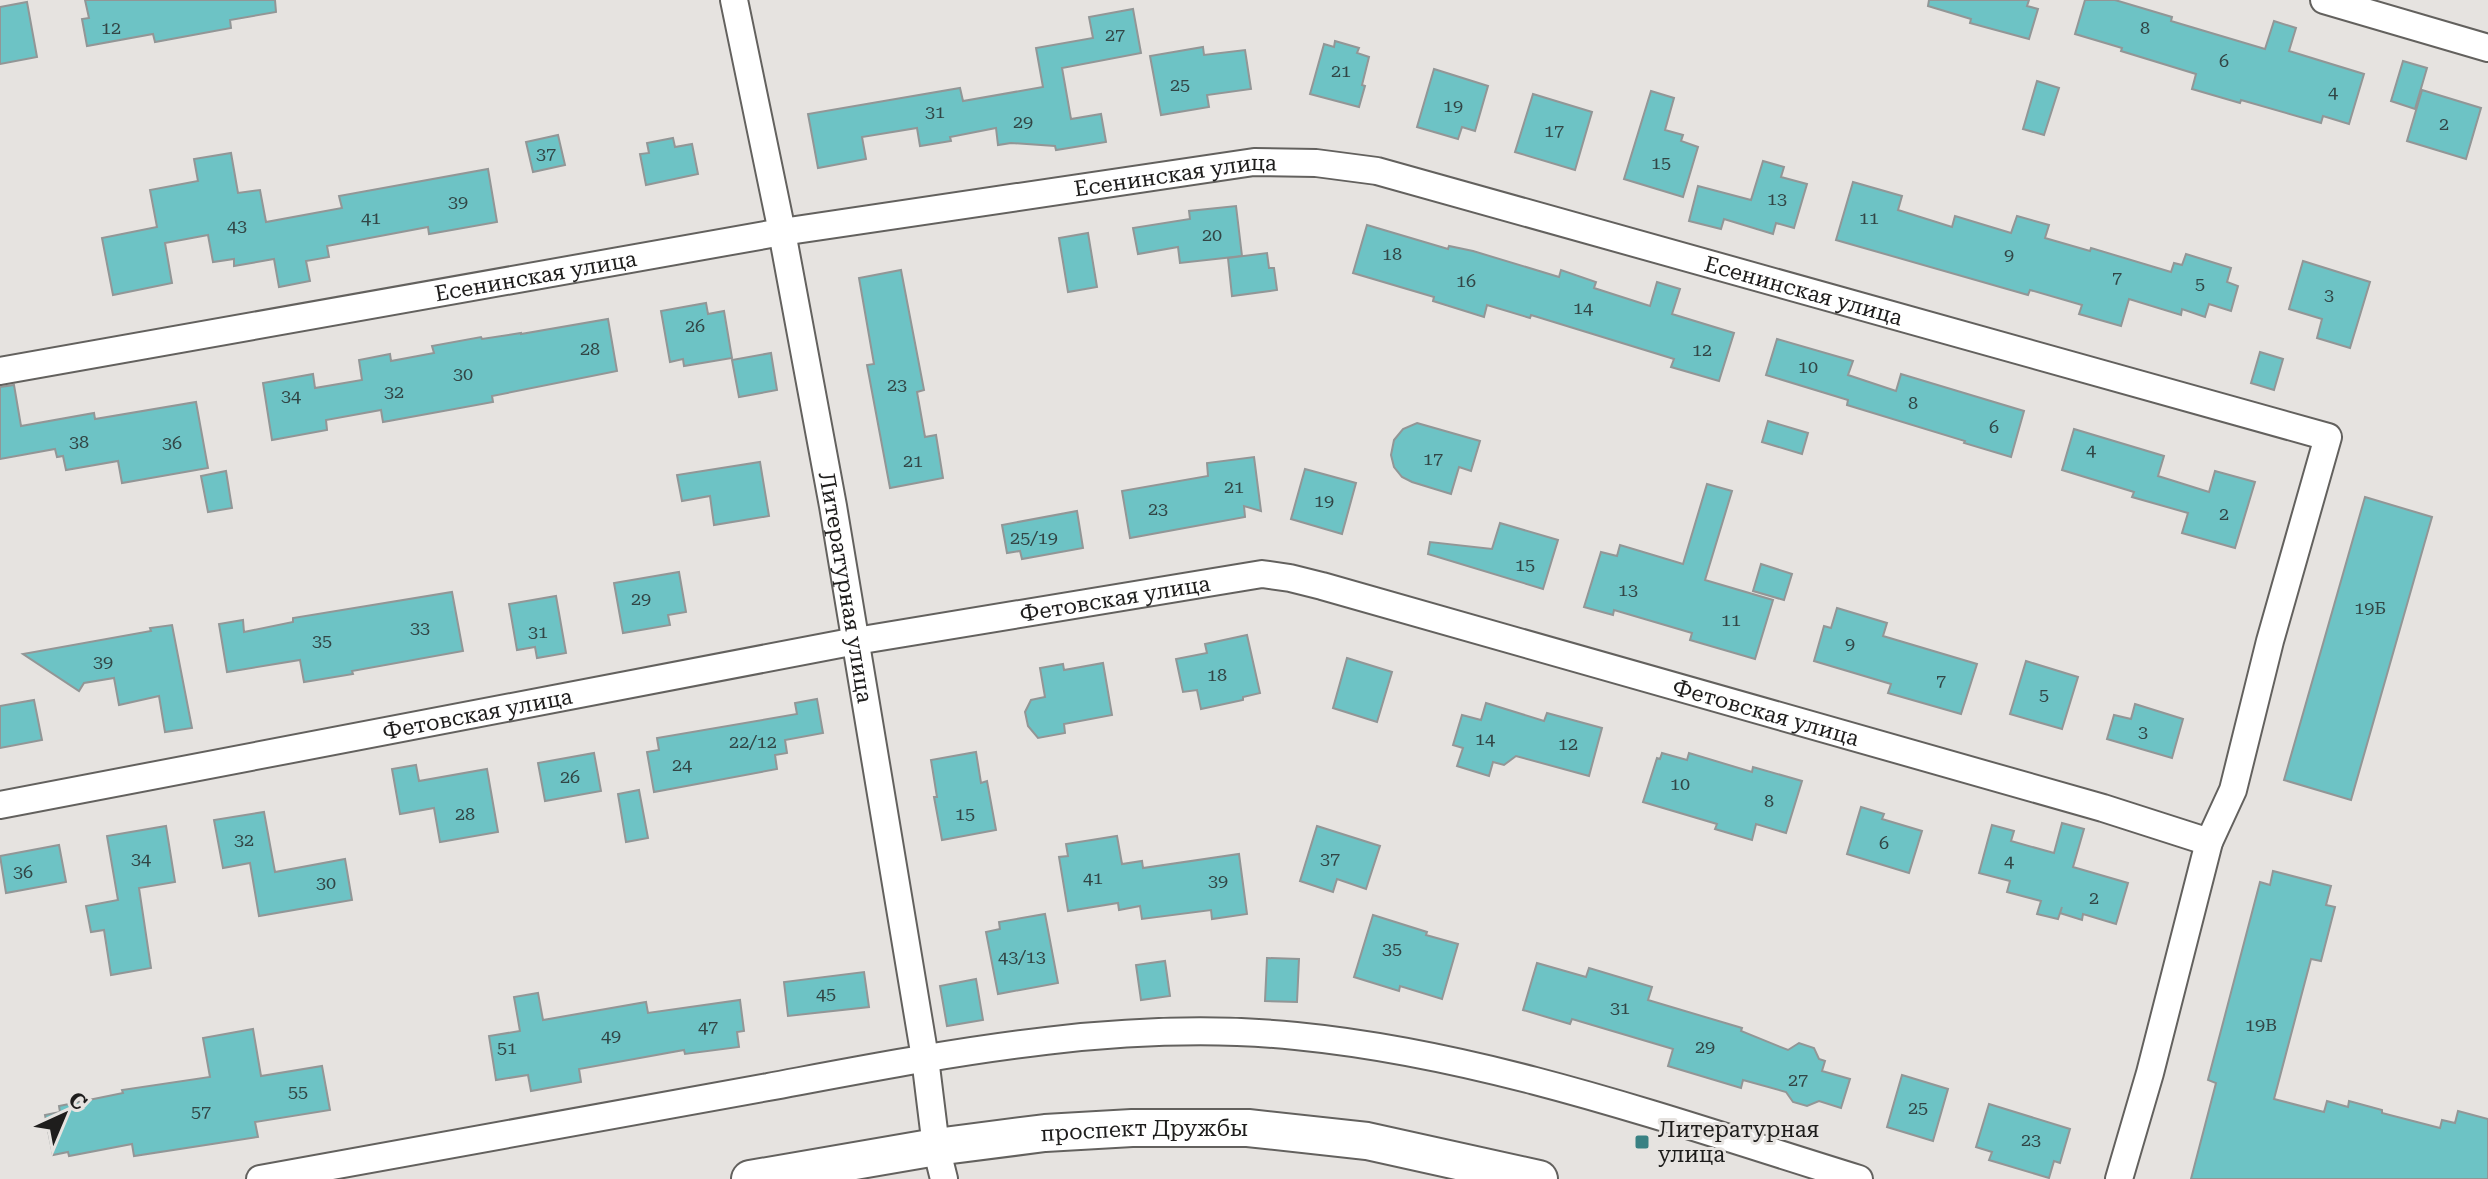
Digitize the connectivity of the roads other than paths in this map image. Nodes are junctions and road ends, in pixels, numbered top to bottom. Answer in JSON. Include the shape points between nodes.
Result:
{"nodes":[{"id":1,"x":734,"y":0,"type":"edge"},
{"id":2,"x":2324,"y":0,"type":"edge"},
{"id":3,"x":2488,"y":48,"type":"edge"},
{"id":4,"x":782,"y":232,"type":"junction"},
{"id":5,"x":0,"y":371,"type":"edge"},
{"id":6,"x":856,"y":641,"type":"junction"},
{"id":7,"x":0,"y":805,"type":"edge"},
{"id":8,"x":2209,"y":842,"type":"junction"},
{"id":9,"x":925,"y":1058,"type":"junction"},
{"id":10,"x":940,"y":1163,"type":"edge"},
{"id":11,"x":260,"y":1179,"type":"edge"},
{"id":12,"x":750,"y":1179,"type":"edge"},
{"id":13,"x":1539,"y":1179,"type":"edge"},
{"id":14,"x":1859,"y":1179,"type":"edge"},
{"id":15,"x":2119,"y":1179,"type":"edge"}],
"edges":[{"from":1,"to":4,"type":"street","name":"Литературная улица"},
{"from":2,"to":3,"type":"street"},
{"from":4,"to":5,"type":"street","name":"Есенинская улица"},
{"from":4,"to":6,"type":"street","name":"Литературная улица"},
{"from":4,"to":8,"type":"street","name":"Есенинская улица","via":[[1254,162],[1377,171],[2328,437],[2233,790]]},
{"from":6,"to":7,"type":"street","name":"Фетовская улица"},
{"from":6,"to":8,"type":"street","name":"Фетовская улица","via":[[1262,574],[1290,578]]},
{"from":6,"to":9,"type":"street","name":"Литературная улица"},
{"from":8,"to":15,"type":"street"},
{"from":9,"to":10,"type":"street","name":"Литературная улица"},
{"from":9,"to":11,"type":"street"},
{"from":9,"to":14,"type":"street","via":[[1174,1031],[1295,1035],[1543,1082]]},
{"from":10,"to":12,"type":"main road","name":"проспект Дружбы"},
{"from":10,"to":13,"type":"main road","name":"проспект Дружбы","via":[[1045,1133],[1248,1128],[1367,1141]]}]}
